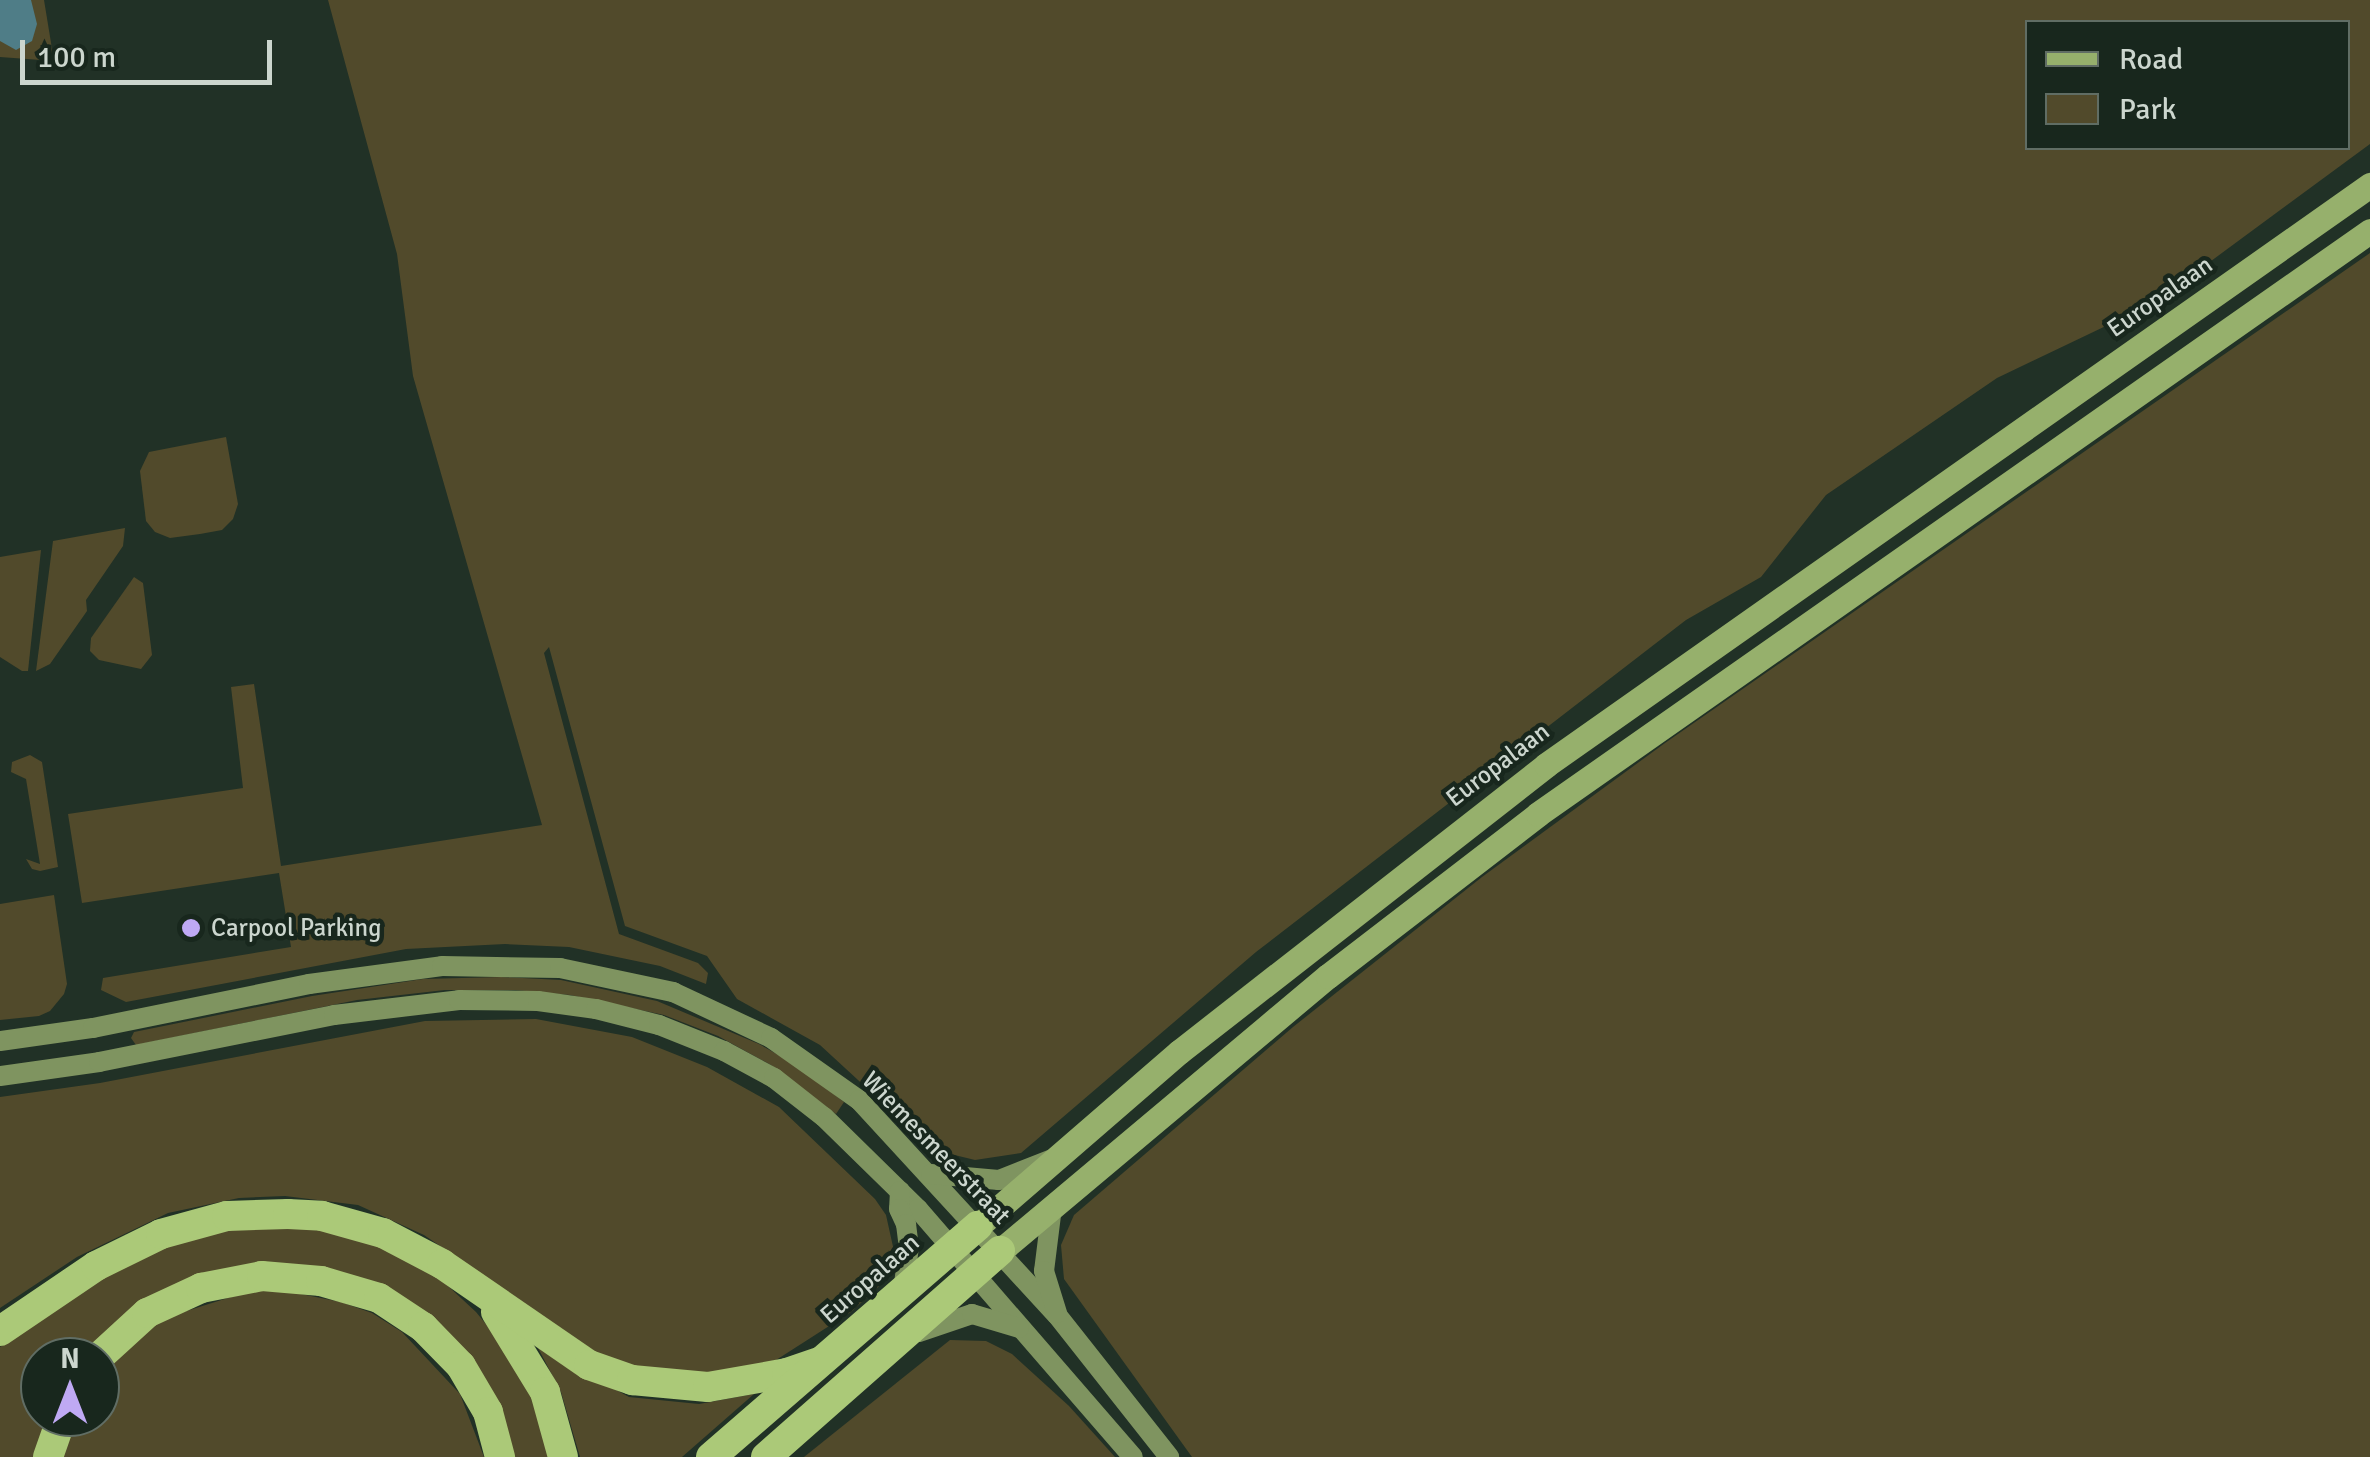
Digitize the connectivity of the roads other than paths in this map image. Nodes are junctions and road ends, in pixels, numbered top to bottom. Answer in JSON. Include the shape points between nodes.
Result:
{"nodes":[{"id":1,"x":2370,"y":185,"type":"edge"},
{"id":2,"x":2370,"y":231,"type":"edge"},
{"id":3,"x":0,"y":1041,"type":"edge"},
{"id":4,"x":0,"y":1076,"type":"edge"},
{"id":5,"x":1054,"y":1159,"type":"junction"},
{"id":6,"x":931,"y":1174,"type":"junction"},
{"id":7,"x":900,"y":1192,"type":"junction"},
{"id":8,"x":1052,"y":1208,"type":"junction"},
{"id":9,"x":978,"y":1226,"type":"junction"},
{"id":10,"x":952,"y":1248,"type":"junction"},
{"id":11,"x":1000,"y":1251,"type":"junction"},
{"id":12,"x":974,"y":1274,"type":"junction"},
{"id":13,"x":480,"y":1290,"type":"junction"},
{"id":14,"x":903,"y":1291,"type":"junction"},
{"id":15,"x":1057,"y":1316,"type":"junction"},
{"id":16,"x":1021,"y":1328,"type":"junction"},
{"id":17,"x":0,"y":1331,"type":"edge"},
{"id":18,"x":120,"y":1338,"type":"edge"},
{"id":19,"x":899,"y":1341,"type":"junction"},
{"id":20,"x":819,"y":1362,"type":"junction"},
{"id":21,"x":500,"y":1457,"type":"edge"},
{"id":22,"x":563,"y":1457,"type":"edge"},
{"id":23,"x":711,"y":1457,"type":"edge"},
{"id":24,"x":766,"y":1457,"type":"edge"},
{"id":25,"x":1133,"y":1457,"type":"edge"},
{"id":26,"x":1169,"y":1457,"type":"edge"}],
"edges":[{"from":1,"to":5,"type":"main road","name":"Europalaan","via":[[1546,765],[1355,910]]},
{"from":2,"to":8,"type":"main road","via":[[1538,814],[1328,976]]},
{"from":3,"to":6,"type":"main road","name":"Wiemesmeerstraat","via":[[383,972],[560,968],[672,992],[772,1038],[859,1100]]},
{"from":4,"to":7,"type":"main road","via":[[398,1006],[538,1001],[643,1021],[724,1051],[774,1078],[824,1117]]},
{"from":5,"to":6,"type":"main road","via":[[999,1180]]},
{"from":5,"to":9,"type":"main road","name":"Europalaan"},
{"from":6,"to":9,"type":"main road","name":"Wiemesmeerstraat"},
{"from":7,"to":10,"type":"main road"},
{"from":7,"to":14,"type":"main road","via":[[909,1247]]},
{"from":8,"to":11,"type":"main road"},
{"from":8,"to":15,"type":"main road","via":[[1044,1272]]},
{"from":9,"to":10,"type":"highway","name":"Europalaan"},
{"from":9,"to":11,"type":"main road","name":"Wiemesmeerstraat"},
{"from":10,"to":12,"type":"main road"},
{"from":10,"to":14,"type":"highway","name":"Europalaan"},
{"from":11,"to":12,"type":"highway"},
{"from":11,"to":15,"type":"main road","name":"Wiemesmeerstraat"},
{"from":12,"to":16,"type":"main road"},
{"from":12,"to":19,"type":"highway"},
{"from":13,"to":17,"type":"highway","via":[[409,1246],[354,1222],[255,1214],[192,1224],[146,1241]]},
{"from":13,"to":20,"type":"highway","via":[[589,1365],[632,1380],[708,1387]]},
{"from":13,"to":22,"type":"highway","via":[[545,1392]]},
{"from":14,"to":20,"type":"highway","name":"Europalaan"},
{"from":15,"to":26,"type":"main road","name":"Wiemesmeerstraat"},
{"from":16,"to":19,"type":"main road","via":[[972,1314]]},
{"from":16,"to":25,"type":"main road"},
{"from":18,"to":21,"type":"highway","via":[[147,1313],[201,1288],[262,1276],[321,1281],[378,1298],[423,1327],[461,1366],[488,1412]]},
{"from":19,"to":24,"type":"highway"},
{"from":20,"to":23,"type":"highway","name":"Europalaan"}]}
